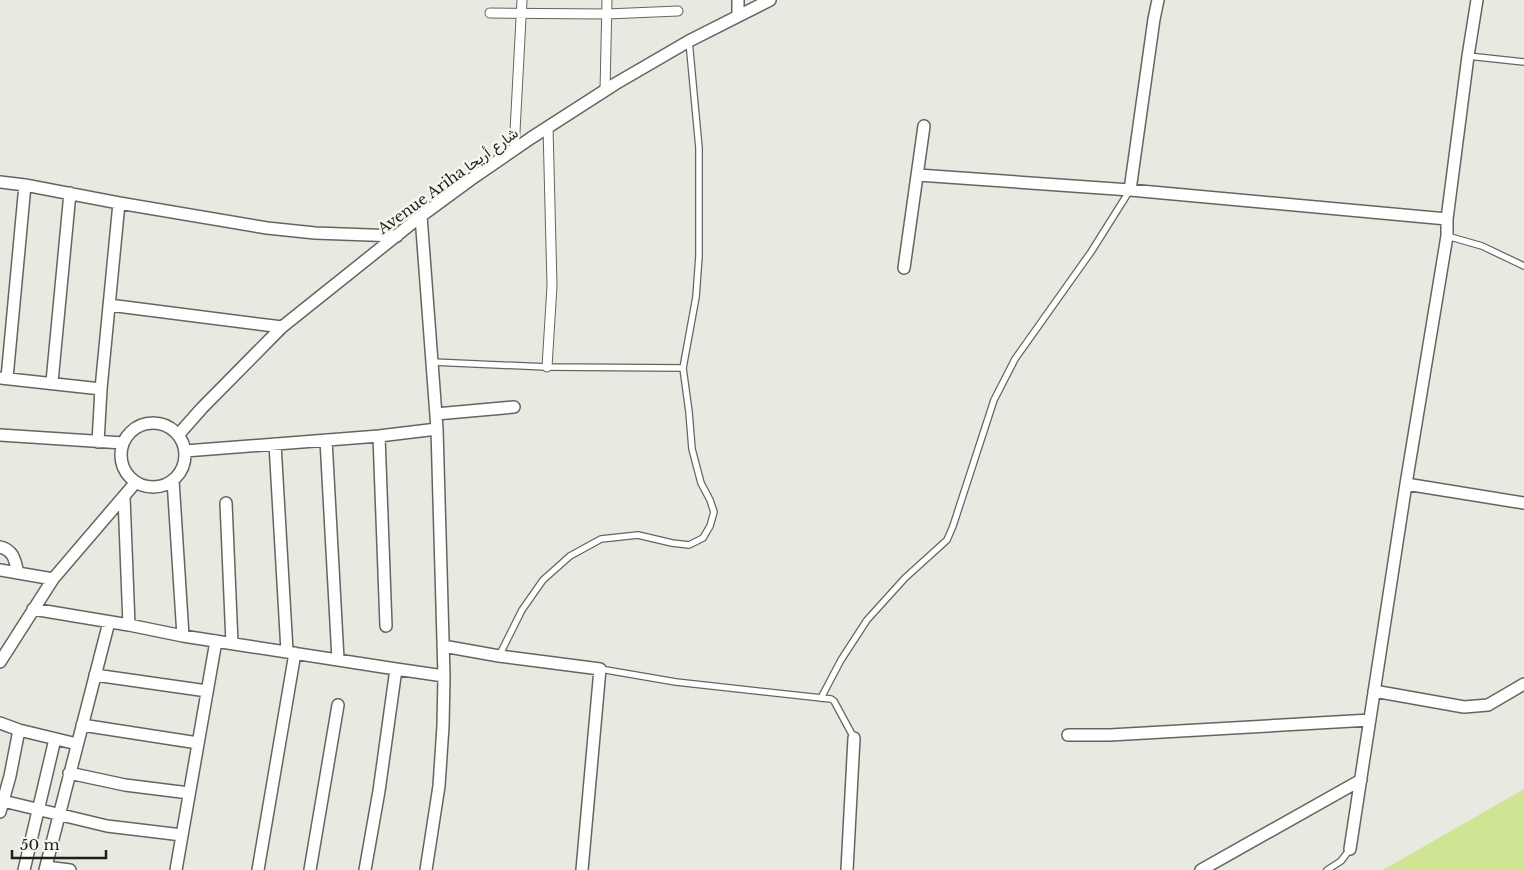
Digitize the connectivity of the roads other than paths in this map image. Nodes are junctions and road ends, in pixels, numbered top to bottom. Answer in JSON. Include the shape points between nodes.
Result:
{"nodes":[{"id":1,"x":522,"y":0,"type":"edge"},
{"id":2,"x":607,"y":0,"type":"edge"},
{"id":3,"x":738,"y":0,"type":"edge"},
{"id":4,"x":770,"y":0,"type":"edge"},
{"id":5,"x":1158,"y":0,"type":"edge"},
{"id":6,"x":1477,"y":0,"type":"edge"},
{"id":7,"x":678,"y":11,"type":"dead end"},
{"id":8,"x":490,"y":13,"type":"dead end"},
{"id":9,"x":521,"y":14,"type":"junction"},
{"id":10,"x":607,"y":14,"type":"junction"},
{"id":11,"x":738,"y":16,"type":"junction"},
{"id":12,"x":689,"y":41,"type":"junction"},
{"id":13,"x":1468,"y":56,"type":"junction"},
{"id":14,"x":1524,"y":62,"type":"edge"},
{"id":15,"x":605,"y":91,"type":"junction"},
{"id":16,"x":924,"y":126,"type":"dead end"},
{"id":17,"x":548,"y":128,"type":"junction"},
{"id":18,"x":514,"y":150,"type":"junction"},
{"id":19,"x":918,"y":175,"type":"junction"},
{"id":20,"x":0,"y":182,"type":"edge"},
{"id":21,"x":25,"y":185,"type":"junction"},
{"id":22,"x":1130,"y":190,"type":"junction"},
{"id":23,"x":70,"y":193,"type":"junction"},
{"id":24,"x":119,"y":203,"type":"junction"},
{"id":25,"x":421,"y":216,"type":"junction"},
{"id":26,"x":1448,"y":219,"type":"junction"},
{"id":27,"x":397,"y":236,"type":"junction"},
{"id":28,"x":1447,"y":236,"type":"junction"},
{"id":29,"x":1524,"y":266,"type":"edge"},
{"id":30,"x":904,"y":268,"type":"dead end"},
{"id":31,"x":109,"y":305,"type":"junction"},
{"id":32,"x":282,"y":327,"type":"junction"},
{"id":33,"x":432,"y":362,"type":"junction"},
{"id":34,"x":547,"y":367,"type":"junction"},
{"id":35,"x":683,"y":368,"type":"junction"},
{"id":36,"x":3,"y":378,"type":"edge"},
{"id":37,"x":52,"y":382,"type":"junction"},
{"id":38,"x":101,"y":388,"type":"junction"},
{"id":39,"x":514,"y":407,"type":"dead end"},
{"id":40,"x":436,"y":414,"type":"junction"},
{"id":41,"x":437,"y":429,"type":"junction"},
{"id":42,"x":178,"y":434,"type":"junction"},
{"id":43,"x":0,"y":435,"type":"edge"},
{"id":44,"x":379,"y":436,"type":"junction"},
{"id":45,"x":326,"y":440,"type":"junction"},
{"id":46,"x":98,"y":442,"type":"junction"},
{"id":47,"x":123,"y":443,"type":"junction"},
{"id":48,"x":275,"y":444,"type":"junction"},
{"id":49,"x":185,"y":451,"type":"junction"},
{"id":50,"x":173,"y":480,"type":"junction"},
{"id":51,"x":136,"y":482,"type":"junction"},
{"id":52,"x":1406,"y":484,"type":"junction"},
{"id":53,"x":124,"y":497,"type":"junction"},
{"id":54,"x":226,"y":503,"type":"dead end"},
{"id":55,"x":1524,"y":503,"type":"edge"},
{"id":56,"x":0,"y":547,"type":"edge"},
{"id":57,"x":0,"y":570,"type":"edge"},
{"id":58,"x":18,"y":573,"type":"junction"},
{"id":59,"x":53,"y":579,"type":"junction"},
{"id":60,"x":33,"y":609,"type":"junction"},
{"id":61,"x":109,"y":622,"type":"junction"},
{"id":62,"x":129,"y":625,"type":"junction"},
{"id":63,"x":386,"y":626,"type":"dead end"},
{"id":64,"x":183,"y":636,"type":"junction"},
{"id":65,"x":216,"y":641,"type":"junction"},
{"id":66,"x":232,"y":643,"type":"junction"},
{"id":67,"x":443,"y":646,"type":"junction"},
{"id":68,"x":291,"y":652,"type":"junction"},
{"id":69,"x":499,"y":656,"type":"junction"},
{"id":70,"x":338,"y":659,"type":"junction"},
{"id":71,"x":0,"y":662,"type":"edge"},
{"id":72,"x":396,"y":669,"type":"junction"},
{"id":73,"x":600,"y":669,"type":"junction"},
{"id":74,"x":95,"y":675,"type":"junction"},
{"id":75,"x":444,"y":676,"type":"junction"},
{"id":76,"x":1524,"y":684,"type":"edge"},
{"id":77,"x":208,"y":691,"type":"junction"},
{"id":78,"x":1374,"y":691,"type":"junction"},
{"id":79,"x":821,"y":698,"type":"junction"},
{"id":80,"x":338,"y":705,"type":"dead end"},
{"id":81,"x":1370,"y":720,"type":"junction"},
{"id":82,"x":0,"y":724,"type":"edge"},
{"id":83,"x":82,"y":725,"type":"junction"},
{"id":84,"x":19,"y":730,"type":"junction"},
{"id":85,"x":1068,"y":735,"type":"dead end"},
{"id":86,"x":854,"y":738,"type":"joint"},
{"id":87,"x":55,"y":739,"type":"junction"},
{"id":88,"x":198,"y":743,"type":"junction"},
{"id":89,"x":77,"y":744,"type":"junction"},
{"id":90,"x":47,"y":774,"type":"junction"},
{"id":91,"x":69,"y":777,"type":"junction"},
{"id":92,"x":1361,"y":780,"type":"junction"},
{"id":93,"x":190,"y":793,"type":"junction"},
{"id":94,"x":2,"y":807,"type":"edge"},
{"id":95,"x":38,"y":811,"type":"junction"},
{"id":96,"x":59,"y":814,"type":"junction"},
{"id":97,"x":182,"y":835,"type":"junction"},
{"id":98,"x":1350,"y":849,"type":"joint"},
{"id":99,"x":46,"y":868,"type":"edge"},
{"id":100,"x":24,"y":870,"type":"edge"},
{"id":101,"x":70,"y":870,"type":"edge"},
{"id":102,"x":176,"y":870,"type":"edge"},
{"id":103,"x":258,"y":870,"type":"edge"},
{"id":104,"x":310,"y":870,"type":"edge"},
{"id":105,"x":365,"y":870,"type":"edge"},
{"id":106,"x":426,"y":870,"type":"edge"},
{"id":107,"x":582,"y":870,"type":"edge"},
{"id":108,"x":847,"y":870,"type":"edge"},
{"id":109,"x":1201,"y":870,"type":"edge"},
{"id":110,"x":1326,"y":870,"type":"edge"}],
"edges":[{"from":1,"to":9,"type":"street"},
{"from":2,"to":10,"type":"street"},
{"from":3,"to":11,"type":"street"},
{"from":4,"to":11,"type":"street","name":"Avenue Ariha شارع أريحا"},
{"from":5,"to":22,"type":"street"},
{"from":6,"to":13,"type":"street"},
{"from":7,"to":10,"type":"street"},
{"from":8,"to":9,"type":"street"},
{"from":9,"to":10,"type":"street"},
{"from":9,"to":18,"type":"street"},
{"from":10,"to":15,"type":"street"},
{"from":11,"to":12,"type":"street","name":"Avenue Ariha شارع أريحا"},
{"from":12,"to":15,"type":"street","name":"Avenue Ariha شارع أريحا"},
{"from":12,"to":35,"type":"lane","via":[[699,148],[698,256],[696,297]]},
{"from":13,"to":14,"type":"lane"},
{"from":13,"to":26,"type":"street"},
{"from":15,"to":17,"type":"street","name":"Avenue Ariha شارع أريحا"},
{"from":16,"to":19,"type":"street"},
{"from":17,"to":18,"type":"street","name":"Avenue Ariha شارع أريحا"},
{"from":17,"to":34,"type":"street","via":[[552,286]]},
{"from":18,"to":25,"type":"street","name":"Avenue Ariha شارع أريحا"},
{"from":19,"to":22,"type":"street"},
{"from":19,"to":30,"type":"street"},
{"from":20,"to":21,"type":"street"},
{"from":21,"to":23,"type":"street"},
{"from":21,"to":36,"type":"street"},
{"from":22,"to":26,"type":"street"},
{"from":22,"to":79,"type":"lane","via":[[1091,252],[1015,359],[994,400],[947,540],[905,578],[867,620]]},
{"from":23,"to":24,"type":"street"},
{"from":23,"to":37,"type":"street"},
{"from":24,"to":27,"type":"street","via":[[267,228]]},
{"from":24,"to":31,"type":"street"},
{"from":25,"to":27,"type":"street","name":"Avenue Ariha شارع أريحا"},
{"from":25,"to":33,"type":"street"},
{"from":26,"to":28,"type":"street"},
{"from":27,"to":32,"type":"street","name":"Avenue Ariha شارع أريحا"},
{"from":28,"to":29,"type":"lane","via":[[1482,246]]},
{"from":28,"to":52,"type":"street"},
{"from":31,"to":32,"type":"street"},
{"from":31,"to":38,"type":"street"},
{"from":32,"to":42,"type":"street","name":"Avenue Ariha شارع أريحا"},
{"from":33,"to":34,"type":"lane"},
{"from":33,"to":40,"type":"street"},
{"from":34,"to":35,"type":"lane"},
{"from":35,"to":69,"type":"lane","via":[[692,450],[701,483],[714,512],[703,538],[689,545],[638,535],[601,539],[570,556],[542,580],[522,610]]},
{"from":36,"to":37,"type":"street"},
{"from":37,"to":38,"type":"street"},
{"from":38,"to":46,"type":"street"},
{"from":39,"to":40,"type":"street"},
{"from":40,"to":41,"type":"street"},
{"from":41,"to":44,"type":"street"},
{"from":41,"to":67,"type":"street"},
{"from":42,"to":47,"type":"street","via":[[153,422],[134,428]]},
{"from":42,"to":49,"type":"street"},
{"from":43,"to":46,"type":"street"},
{"from":44,"to":45,"type":"street"},
{"from":44,"to":63,"type":"street"},
{"from":45,"to":48,"type":"street"},
{"from":45,"to":70,"type":"street"},
{"from":46,"to":47,"type":"street"},
{"from":47,"to":51,"type":"street","via":[[121,461],[129,477]]},
{"from":48,"to":49,"type":"street"},
{"from":48,"to":68,"type":"street"},
{"from":49,"to":50,"type":"street","via":[[181,472]]},
{"from":50,"to":51,"type":"street","via":[[155,487]]},
{"from":50,"to":64,"type":"street"},
{"from":51,"to":53,"type":"street"},
{"from":52,"to":55,"type":"street"},
{"from":52,"to":78,"type":"street"},
{"from":53,"to":59,"type":"street"},
{"from":53,"to":62,"type":"street"},
{"from":54,"to":66,"type":"street"},
{"from":56,"to":58,"type":"street","via":[[13,555]]},
{"from":57,"to":58,"type":"street"},
{"from":58,"to":59,"type":"street"},
{"from":59,"to":60,"type":"street"},
{"from":60,"to":61,"type":"street"},
{"from":60,"to":71,"type":"street"},
{"from":61,"to":62,"type":"street"},
{"from":61,"to":74,"type":"street"},
{"from":62,"to":64,"type":"street"},
{"from":64,"to":65,"type":"street"},
{"from":65,"to":66,"type":"street"},
{"from":65,"to":77,"type":"street"},
{"from":66,"to":68,"type":"street"},
{"from":67,"to":69,"type":"street"},
{"from":67,"to":75,"type":"street"},
{"from":68,"to":70,"type":"street"},
{"from":68,"to":103,"type":"street"},
{"from":69,"to":73,"type":"street"},
{"from":70,"to":72,"type":"street"},
{"from":72,"to":75,"type":"street"},
{"from":72,"to":105,"type":"street"},
{"from":73,"to":79,"type":"lane","via":[[676,682]]},
{"from":73,"to":107,"type":"street"},
{"from":74,"to":77,"type":"street"},
{"from":74,"to":83,"type":"street"},
{"from":75,"to":106,"type":"street","via":[[440,786]]},
{"from":76,"to":78,"type":"street","via":[[1488,705],[1464,707]]},
{"from":77,"to":88,"type":"street"},
{"from":78,"to":81,"type":"street"},
{"from":79,"to":86,"type":"lane","via":[[834,701]]},
{"from":80,"to":104,"type":"street"},
{"from":81,"to":85,"type":"street"},
{"from":81,"to":92,"type":"street"},
{"from":82,"to":84,"type":"street"},
{"from":83,"to":88,"type":"street"},
{"from":83,"to":89,"type":"street"},
{"from":84,"to":87,"type":"street"},
{"from":84,"to":94,"type":"street"},
{"from":86,"to":108,"type":"street"},
{"from":87,"to":89,"type":"street"},
{"from":87,"to":90,"type":"street"},
{"from":88,"to":93,"type":"street"},
{"from":89,"to":91,"type":"street"},
{"from":90,"to":91,"type":"street"},
{"from":90,"to":95,"type":"street"},
{"from":91,"to":93,"type":"street"},
{"from":91,"to":96,"type":"street"},
{"from":92,"to":98,"type":"street"},
{"from":92,"to":109,"type":"street"},
{"from":93,"to":97,"type":"street"},
{"from":94,"to":95,"type":"street"},
{"from":95,"to":96,"type":"street"},
{"from":95,"to":100,"type":"street"},
{"from":96,"to":97,"type":"street","via":[[107,826]]},
{"from":96,"to":99,"type":"street"},
{"from":97,"to":102,"type":"street"},
{"from":98,"to":110,"type":"lane","via":[[1341,861]]},
{"from":99,"to":101,"type":"street"}]}
